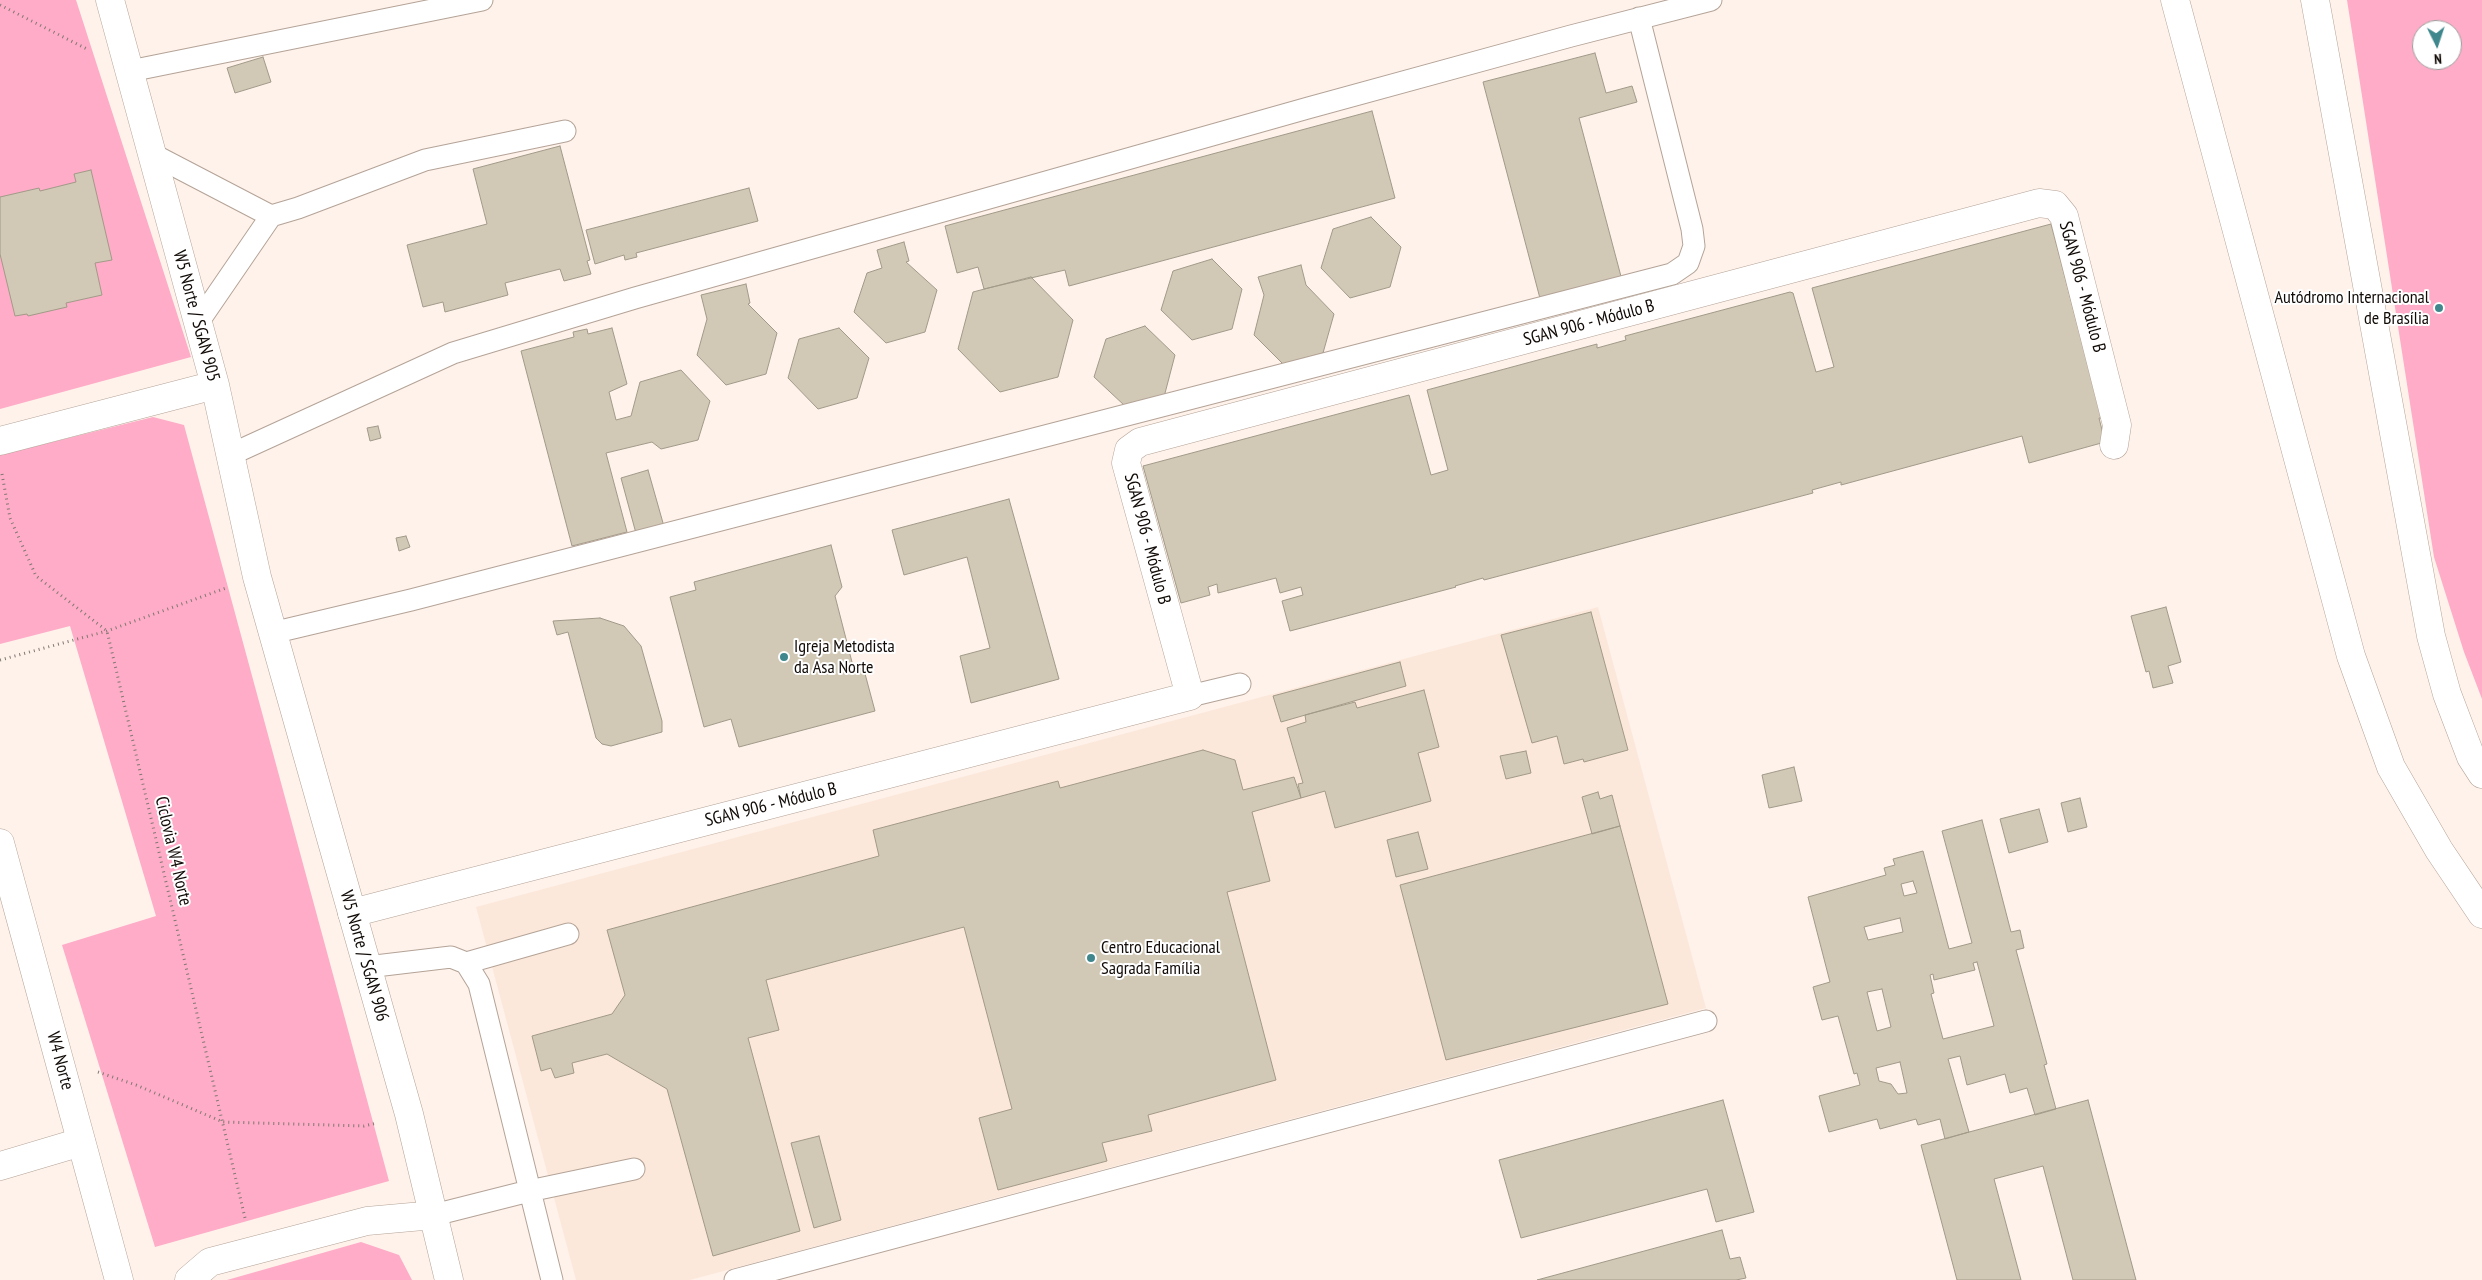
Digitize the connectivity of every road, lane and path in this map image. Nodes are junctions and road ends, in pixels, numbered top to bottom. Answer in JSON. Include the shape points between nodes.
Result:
{"nodes":[{"id":1,"x":110,"y":0,"type":"edge"},
{"id":2,"x":482,"y":0,"type":"edge"},
{"id":3,"x":1711,"y":0,"type":"edge"},
{"id":4,"x":2175,"y":0,"type":"edge"},
{"id":5,"x":2315,"y":0,"type":"edge"},
{"id":6,"x":0,"y":4,"type":"edge"},
{"id":7,"x":1639,"y":18,"type":"junction"},
{"id":8,"x":130,"y":71,"type":"junction"},
{"id":9,"x":565,"y":131,"type":"dead end"},
{"id":10,"x":152,"y":154,"type":"junction"},
{"id":11,"x":271,"y":216,"type":"junction"},
{"id":12,"x":198,"y":324,"type":"junction"},
{"id":13,"x":215,"y":385,"type":"junction"},
{"id":14,"x":0,"y":440,"type":"edge"},
{"id":15,"x":2114,"y":445,"type":"dead end"},
{"id":16,"x":232,"y":454,"type":"junction"},
{"id":17,"x":2,"y":473,"type":"dead end"},
{"id":18,"x":257,"y":577,"type":"junction"},
{"id":19,"x":107,"y":631,"type":"junction"},
{"id":20,"x":272,"y":633,"type":"junction"},
{"id":21,"x":0,"y":660,"type":"edge"},
{"id":22,"x":1240,"y":684,"type":"dead end"},
{"id":23,"x":1190,"y":696,"type":"junction"},
{"id":24,"x":2482,"y":774,"type":"edge"},
{"id":25,"x":0,"y":843,"type":"edge"},
{"id":26,"x":352,"y":913,"type":"junction"},
{"id":27,"x":2482,"y":914,"type":"edge"},
{"id":28,"x":568,"y":934,"type":"dead end"},
{"id":29,"x":466,"y":963,"type":"junction"},
{"id":30,"x":367,"y":967,"type":"junction"},
{"id":31,"x":1706,"y":1021,"type":"dead end"},
{"id":32,"x":60,"y":1060,"type":"junction"},
{"id":33,"x":409,"y":1114,"type":"junction"},
{"id":34,"x":223,"y":1122,"type":"junction"},
{"id":35,"x":82,"y":1142,"type":"junction"},
{"id":36,"x":0,"y":1166,"type":"edge"},
{"id":37,"x":634,"y":1169,"type":"dead end"},
{"id":38,"x":529,"y":1191,"type":"junction"},
{"id":39,"x":434,"y":1215,"type":"junction"},
{"id":40,"x":252,"y":1251,"type":"junction"},
{"id":41,"x":119,"y":1280,"type":"edge"},
{"id":42,"x":189,"y":1280,"type":"edge"},
{"id":43,"x":449,"y":1280,"type":"edge"},
{"id":44,"x":552,"y":1280,"type":"edge"},
{"id":45,"x":735,"y":1280,"type":"edge"}],
"edges":[{"from":1,"to":8,"type":"street","name":"W5 Norte / SGAN 905"},
{"from":2,"to":8,"type":"lane"},
{"from":3,"to":7,"type":"lane"},
{"from":4,"to":27,"type":"street","via":[[2351,656],[2391,767],[2439,850]]},
{"from":5,"to":24,"type":"street","via":[[2430,636],[2471,756]]},
{"from":6,"to":8,"type":"path"},
{"from":7,"to":16,"type":"lane","via":[[1240,127],[635,298],[453,353]]},
{"from":7,"to":20,"type":"lane","via":[[1692,229],[1694,246],[1688,263],[1672,274],[431,595]]},
{"from":8,"to":10,"type":"street","name":"W5 Norte / SGAN 905"},
{"from":9,"to":11,"type":"lane","via":[[425,160]]},
{"from":10,"to":11,"type":"lane"},
{"from":10,"to":12,"type":"street","name":"W5 Norte / SGAN 905"},
{"from":11,"to":12,"type":"lane"},
{"from":12,"to":13,"type":"street","name":"W5 Norte / SGAN 905"},
{"from":13,"to":14,"type":"street"},
{"from":13,"to":16,"type":"street","name":"W5 Norte / SGAN 905"},
{"from":15,"to":23,"type":"street","name":"SGAN 906 - Módulo B","via":[[2117,425],[2064,216],[2054,205],[2039,203],[1140,442],[1129,450],[1126,463]]},
{"from":16,"to":18,"type":"street","name":"W5 Norte / SGAN 905"},
{"from":17,"to":19,"type":"path","via":[[10,518],[36,576]]},
{"from":18,"to":19,"type":"path"},
{"from":18,"to":20,"type":"street","name":"W5 Norte / SGAN 905"},
{"from":19,"to":21,"type":"path"},
{"from":19,"to":34,"type":"path","name":"Ciclovia W4 Norte"},
{"from":20,"to":26,"type":"street","name":"W5 Norte / SGAN 906"},
{"from":22,"to":23,"type":"lane","name":"SGAN 906 - Módulo B"},
{"from":23,"to":26,"type":"street","name":"SGAN 906 - Módulo B"},
{"from":25,"to":32,"type":"street","name":"W4 Norte"},
{"from":26,"to":30,"type":"street","name":"W5 Norte / SGAN 906"},
{"from":28,"to":29,"type":"lane"},
{"from":29,"to":30,"type":"lane","via":[[451,957]]},
{"from":29,"to":38,"type":"lane","via":[[479,984]]},
{"from":30,"to":33,"type":"street","name":"W5 Norte / SGAN 906"},
{"from":31,"to":45,"type":"lane"},
{"from":32,"to":34,"type":"path","via":[[136,1085]]},
{"from":32,"to":35,"type":"street","name":"W4 Norte"},
{"from":33,"to":34,"type":"path","via":[[364,1126]]},
{"from":33,"to":39,"type":"street","name":"W5 Norte / SGAN 906"},
{"from":34,"to":40,"type":"path","name":"Ciclovia W4 Norte"},
{"from":35,"to":36,"type":"street"},
{"from":35,"to":41,"type":"street","name":"W4 Norte"},
{"from":37,"to":38,"type":"lane"},
{"from":38,"to":39,"type":"lane"},
{"from":38,"to":44,"type":"lane"},
{"from":39,"to":40,"type":"street","via":[[367,1221]]},
{"from":39,"to":43,"type":"street","name":"W5 Norte / SGAN 906"},
{"from":40,"to":42,"type":"street","via":[[210,1262]]}]}
